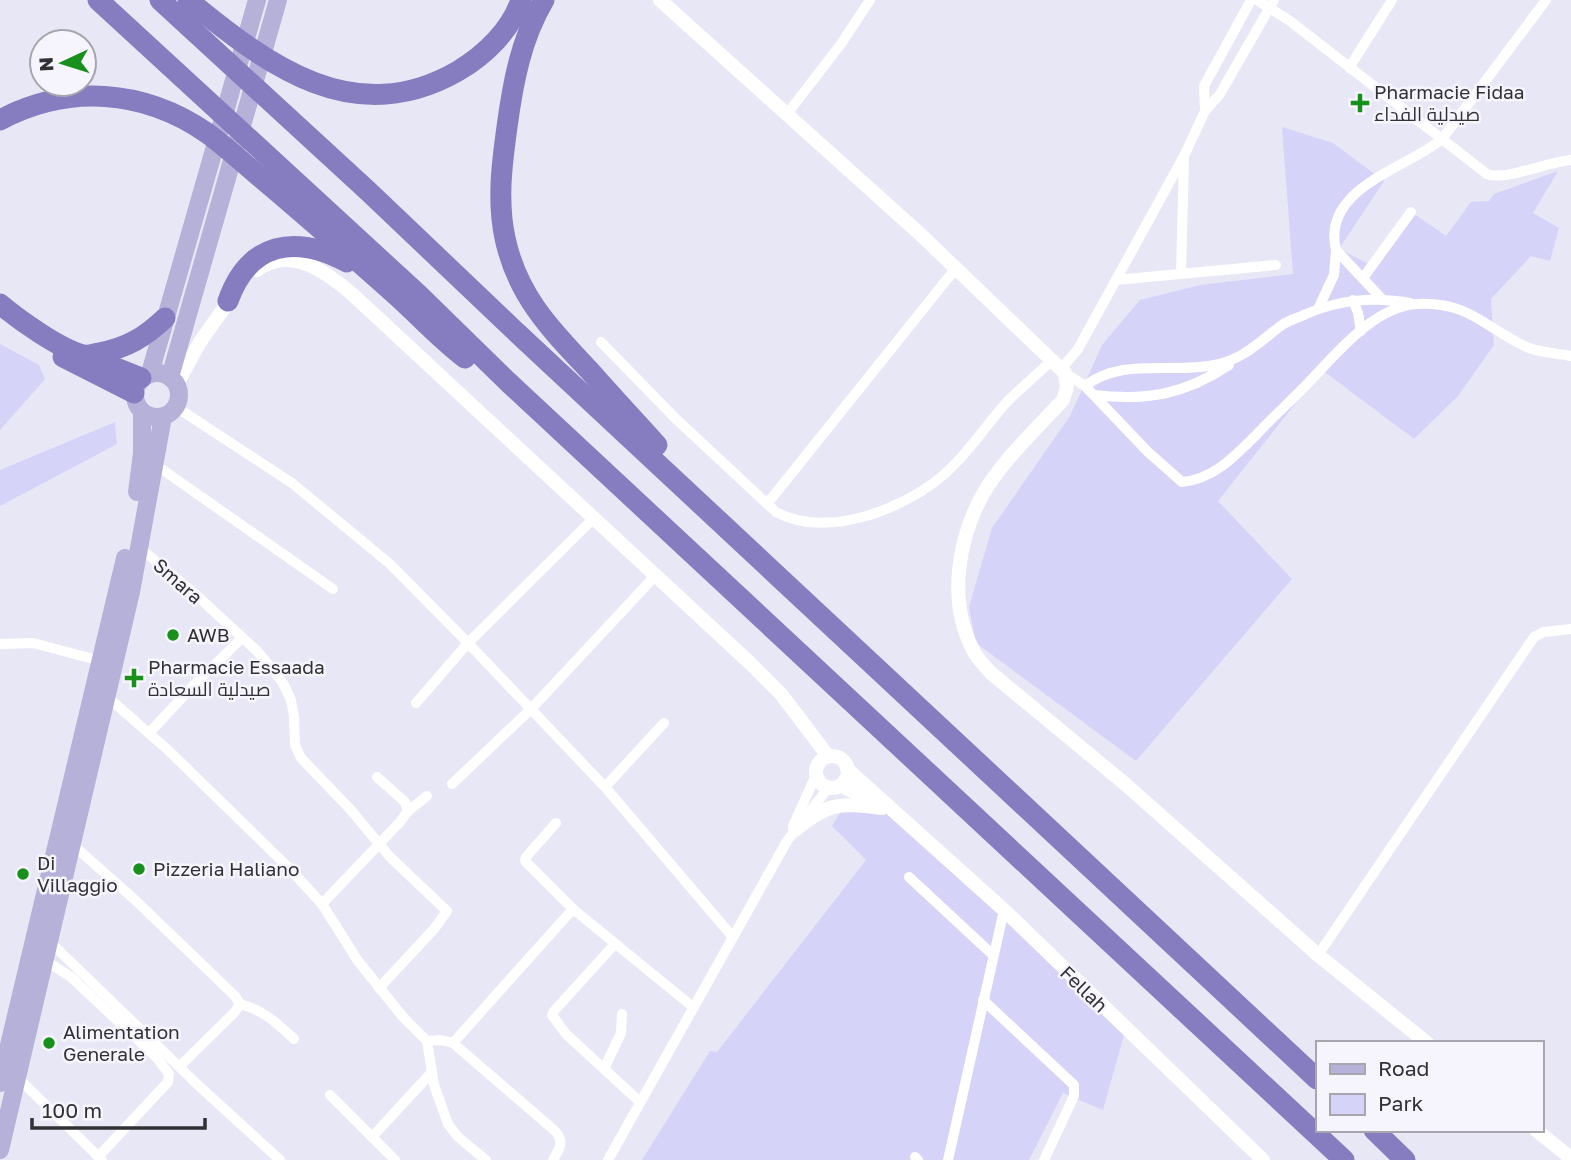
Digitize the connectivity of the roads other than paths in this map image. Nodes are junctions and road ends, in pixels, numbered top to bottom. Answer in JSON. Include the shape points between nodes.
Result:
{"nodes":[{"id":1,"x":98,"y":0,"type":"edge"},
{"id":2,"x":160,"y":0,"type":"edge"},
{"id":3,"x":188,"y":0,"type":"edge"},
{"id":4,"x":257,"y":0,"type":"edge"},
{"id":5,"x":521,"y":0,"type":"edge"},
{"id":6,"x":544,"y":0,"type":"edge"},
{"id":7,"x":660,"y":0,"type":"edge"},
{"id":8,"x":870,"y":0,"type":"edge"},
{"id":9,"x":1251,"y":0,"type":"edge"},
{"id":10,"x":1257,"y":0,"type":"edge"},
{"id":11,"x":1392,"y":0,"type":"edge"},
{"id":12,"x":1546,"y":0,"type":"edge"},
{"id":13,"x":1271,"y":3,"type":"edge"},
{"id":14,"x":276,"y":7,"type":"edge"},
{"id":15,"x":1349,"y":68,"type":"junction"},
{"id":16,"x":1205,"y":111,"type":"junction"},
{"id":17,"x":787,"y":114,"type":"junction"},
{"id":18,"x":0,"y":120,"type":"edge"},
{"id":19,"x":1441,"y":139,"type":"junction"},
{"id":20,"x":1184,"y":156,"type":"junction"},
{"id":21,"x":1571,"y":160,"type":"edge"},
{"id":22,"x":1411,"y":212,"type":"dead end"},
{"id":23,"x":1336,"y":250,"type":"junction"},
{"id":24,"x":1276,"y":265,"type":"dead end"},
{"id":25,"x":956,"y":268,"type":"junction"},
{"id":26,"x":1181,"y":274,"type":"junction"},
{"id":27,"x":376,"y":278,"type":"junction"},
{"id":28,"x":1363,"y":278,"type":"junction"},
{"id":29,"x":1116,"y":280,"type":"junction"},
{"id":30,"x":1381,"y":298,"type":"junction"},
{"id":31,"x":1353,"y":300,"type":"junction"},
{"id":32,"x":228,"y":301,"type":"junction"},
{"id":33,"x":0,"y":304,"type":"edge"},
{"id":34,"x":1418,"y":304,"type":"junction"},
{"id":35,"x":1318,"y":309,"type":"junction"},
{"id":36,"x":165,"y":318,"type":"junction"},
{"id":37,"x":0,"y":322,"type":"edge"},
{"id":38,"x":1361,"y":331,"type":"junction"},
{"id":39,"x":601,"y":342,"type":"dead end"},
{"id":40,"x":85,"y":356,"type":"junction"},
{"id":41,"x":1571,"y":356,"type":"edge"},
{"id":42,"x":1237,"y":360,"type":"junction"},
{"id":43,"x":1060,"y":367,"type":"junction"},
{"id":44,"x":173,"y":380,"type":"junction"},
{"id":45,"x":507,"y":381,"type":"junction"},
{"id":46,"x":1085,"y":386,"type":"junction"},
{"id":47,"x":142,"y":389,"type":"junction"},
{"id":48,"x":1094,"y":395,"type":"junction"},
{"id":49,"x":169,"y":412,"type":"junction"},
{"id":50,"x":153,"y":463,"type":"junction"},
{"id":51,"x":767,"y":504,"type":"junction"},
{"id":52,"x":594,"y":518,"type":"junction"},
{"id":53,"x":140,"y":548,"type":"junction"},
{"id":54,"x":655,"y":576,"type":"junction"},
{"id":55,"x":780,"y":577,"type":"junction"},
{"id":56,"x":334,"y":589,"type":"dead end"},
{"id":57,"x":1571,"y":629,"type":"edge"},
{"id":58,"x":242,"y":638,"type":"junction"},
{"id":59,"x":0,"y":643,"type":"edge"},
{"id":60,"x":468,"y":643,"type":"junction"},
{"id":61,"x":108,"y":663,"type":"junction"},
{"id":62,"x":101,"y":693,"type":"junction"},
{"id":63,"x":416,"y":704,"type":"dead end"},
{"id":64,"x":531,"y":709,"type":"junction"},
{"id":65,"x":664,"y":723,"type":"dead end"},
{"id":66,"x":149,"y":733,"type":"junction"},
{"id":67,"x":828,"y":756,"type":"junction"},
{"id":68,"x":847,"y":769,"type":"junction"},
{"id":69,"x":816,"y":775,"type":"junction"},
{"id":70,"x":377,"y":777,"type":"dead end"},
{"id":71,"x":452,"y":784,"type":"dead end"},
{"id":72,"x":834,"y":786,"type":"junction"},
{"id":73,"x":605,"y":787,"type":"junction"},
{"id":74,"x":427,"y":796,"type":"dead end"},
{"id":75,"x":882,"y":808,"type":"junction"},
{"id":76,"x":408,"y":811,"type":"junction"},
{"id":77,"x":903,"y":820,"type":"junction"},
{"id":78,"x":556,"y":823,"type":"dead end"},
{"id":79,"x":791,"y":836,"type":"junction"},
{"id":80,"x":379,"y":842,"type":"junction"},
{"id":81,"x":72,"y":844,"type":"junction"},
{"id":82,"x":909,"y":877,"type":"dead end"},
{"id":83,"x":322,"y":904,"type":"junction"},
{"id":84,"x":573,"y":909,"type":"junction"},
{"id":85,"x":1004,"y":910,"type":"junction"},
{"id":86,"x":43,"y":936,"type":"junction"},
{"id":87,"x":732,"y":936,"type":"junction"},
{"id":88,"x":614,"y":945,"type":"junction"},
{"id":89,"x":993,"y":955,"type":"junction"},
{"id":90,"x":1318,"y":955,"type":"junction"},
{"id":91,"x":38,"y":956,"type":"junction"},
{"id":92,"x":379,"y":988,"type":"junction"},
{"id":93,"x":984,"y":1000,"type":"junction"},
{"id":94,"x":240,"y":1004,"type":"junction"},
{"id":95,"x":692,"y":1007,"type":"junction"},
{"id":96,"x":622,"y":1014,"type":"dead end"},
{"id":97,"x":294,"y":1039,"type":"dead end"},
{"id":98,"x":427,"y":1041,"type":"junction"},
{"id":99,"x":1425,"y":1041,"type":"edge"},
{"id":100,"x":453,"y":1044,"type":"junction"},
{"id":101,"x":180,"y":1066,"type":"junction"},
{"id":102,"x":604,"y":1069,"type":"junction"},
{"id":103,"x":432,"y":1072,"type":"junction"},
{"id":104,"x":4,"y":1077,"type":"edge"},
{"id":105,"x":1316,"y":1078,"type":"edge"},
{"id":106,"x":330,"y":1095,"type":"dead end"},
{"id":107,"x":640,"y":1102,"type":"junction"},
{"id":108,"x":1376,"y":1132,"type":"edge"},
{"id":109,"x":1538,"y":1132,"type":"edge"},
{"id":110,"x":372,"y":1137,"type":"junction"},
{"id":111,"x":0,"y":1150,"type":"edge"},
{"id":112,"x":100,"y":1158,"type":"edge"},
{"id":113,"x":1571,"y":1158,"type":"edge"},
{"id":114,"x":280,"y":1160,"type":"edge"},
{"id":115,"x":395,"y":1160,"type":"edge"},
{"id":116,"x":486,"y":1160,"type":"edge"},
{"id":117,"x":553,"y":1160,"type":"edge"},
{"id":118,"x":608,"y":1160,"type":"edge"},
{"id":119,"x":948,"y":1160,"type":"edge"},
{"id":120,"x":1044,"y":1160,"type":"edge"},
{"id":121,"x":1263,"y":1160,"type":"edge"},
{"id":122,"x":1344,"y":1160,"type":"edge"},
{"id":123,"x":1405,"y":1160,"type":"edge"}],
"edges":[{"from":1,"to":45,"type":"highway"},
{"from":2,"to":55,"type":"highway"},
{"from":3,"to":5,"type":"highway","via":[[254,52],[293,74],[333,89],[372,95],[421,87],[464,67],[499,36]]},
{"from":4,"to":36,"type":"main road"},
{"from":6,"to":55,"type":"highway","via":[[519,61],[502,164],[504,236],[516,272],[544,322]]},
{"from":7,"to":17,"type":"street"},
{"from":8,"to":17,"type":"street"},
{"from":9,"to":16,"type":"street","via":[[1204,86]]},
{"from":10,"to":13,"type":"street"},
{"from":11,"to":15,"type":"street"},
{"from":12,"to":19,"type":"street"},
{"from":13,"to":15,"type":"street"},
{"from":13,"to":16,"type":"street","via":[[1220,94]]},
{"from":14,"to":44,"type":"main road"},
{"from":15,"to":19,"type":"street"},
{"from":16,"to":20,"type":"street"},
{"from":17,"to":25,"type":"street"},
{"from":18,"to":27,"type":"highway","via":[[27,106],[85,96],[112,97],[172,115],[206,132]]},
{"from":19,"to":21,"type":"street","via":[[1493,176]]},
{"from":19,"to":23,"type":"street","via":[[1386,171],[1341,209],[1336,218]]},
{"from":20,"to":26,"type":"street"},
{"from":20,"to":29,"type":"street"},
{"from":22,"to":28,"type":"street"},
{"from":23,"to":28,"type":"street"},
{"from":23,"to":35,"type":"street","via":[[1334,275]]},
{"from":24,"to":26,"type":"street"},
{"from":25,"to":43,"type":"street"},
{"from":25,"to":51,"type":"street"},
{"from":26,"to":29,"type":"street"},
{"from":27,"to":32,"type":"highway","via":[[326,250],[287,246],[265,252],[248,266]]},
{"from":27,"to":45,"type":"highway","via":[[460,354]]},
{"from":28,"to":30,"type":"street"},
{"from":29,"to":43,"type":"street","via":[[1078,349]]},
{"from":30,"to":31,"type":"street"},
{"from":30,"to":34,"type":"street"},
{"from":31,"to":35,"type":"street"},
{"from":31,"to":38,"type":"street"},
{"from":32,"to":44,"type":"street","name":"Fellah"},
{"from":32,"to":52,"type":"street","name":"Fellah","via":[[265,264],[304,262],[327,272]]},
{"from":33,"to":40,"type":"highway","via":[[39,332]]},
{"from":34,"to":38,"type":"street","via":[[1390,311]]},
{"from":34,"to":41,"type":"street","via":[[1466,311],[1532,349]]},
{"from":35,"to":42,"type":"street","via":[[1285,323]]},
{"from":36,"to":40,"type":"highway","via":[[122,348]]},
{"from":36,"to":47,"type":"main road"},
{"from":37,"to":47,"type":"highway"},
{"from":38,"to":48,"type":"street","via":[[1230,461],[1198,480],[1182,482]]},
{"from":39,"to":51,"type":"street"},
{"from":40,"to":47,"type":"highway"},
{"from":42,"to":46,"type":"street","via":[[1212,366],[1119,369]]},
{"from":42,"to":48,"type":"street","via":[[1215,374],[1151,397]]},
{"from":43,"to":46,"type":"street"},
{"from":43,"to":51,"type":"street","via":[[1007,402],[944,474],[899,503],[870,515],[833,522],[786,516]]},
{"from":43,"to":90,"type":"street","via":[[1067,387],[1063,400],[995,476],[969,526],[961,555],[958,599],[971,647],[991,673],[1125,783]]},
{"from":44,"to":47,"type":"main road","via":[[161,372]]},
{"from":44,"to":49,"type":"main road","via":[[179,399]]},
{"from":45,"to":122,"type":"highway"},
{"from":46,"to":48,"type":"street"},
{"from":47,"to":49,"type":"main road","via":[[155,418]]},
{"from":47,"to":61,"type":"main road","via":[[142,454]]},
{"from":49,"to":50,"type":"main road"},
{"from":49,"to":60,"type":"street","via":[[292,483],[390,564]]},
{"from":50,"to":53,"type":"main road"},
{"from":50,"to":56,"type":"street"},
{"from":52,"to":54,"type":"street","name":"Fellah"},
{"from":52,"to":60,"type":"street"},
{"from":53,"to":58,"type":"street","name":"Smara"},
{"from":53,"to":61,"type":"main road"},
{"from":54,"to":64,"type":"street"},
{"from":54,"to":67,"type":"street","name":"Fellah","via":[[781,694]]},
{"from":55,"to":105,"type":"highway"},
{"from":57,"to":90,"type":"street","via":[[1534,637]]},
{"from":58,"to":66,"type":"street"},
{"from":58,"to":80,"type":"street","name":"Smara","via":[[283,683],[291,700],[297,752]]},
{"from":59,"to":61,"type":"street","via":[[33,643]]},
{"from":60,"to":63,"type":"street"},
{"from":60,"to":64,"type":"street"},
{"from":61,"to":62,"type":"main road"},
{"from":62,"to":66,"type":"street"},
{"from":62,"to":81,"type":"main road"},
{"from":62,"to":86,"type":"main road"},
{"from":64,"to":71,"type":"street"},
{"from":64,"to":73,"type":"street"},
{"from":65,"to":73,"type":"street"},
{"from":66,"to":83,"type":"street"},
{"from":67,"to":68,"type":"street","name":"Fellah","via":[[840,758]]},
{"from":67,"to":69,"type":"street","via":[[818,763]]},
{"from":68,"to":72,"type":"street","via":[[847,775]]},
{"from":68,"to":77,"type":"street","name":"Fellah"},
{"from":69,"to":72,"type":"street","name":"Fellah","via":[[818,781]]},
{"from":69,"to":79,"type":"street"},
{"from":70,"to":76,"type":"street","via":[[405,802]]},
{"from":72,"to":75,"type":"street","name":"Fellah"},
{"from":72,"to":79,"type":"street"},
{"from":73,"to":87,"type":"street"},
{"from":74,"to":76,"type":"street"},
{"from":75,"to":77,"type":"street","name":"Fellah"},
{"from":75,"to":79,"type":"street","via":[[835,805],[817,813]]},
{"from":76,"to":80,"type":"street"},
{"from":77,"to":85,"type":"street","name":"Fellah"},
{"from":78,"to":84,"type":"street","via":[[525,861]]},
{"from":79,"to":87,"type":"street"},
{"from":80,"to":83,"type":"street"},
{"from":80,"to":92,"type":"street","name":"Smara","via":[[447,911]]},
{"from":81,"to":86,"type":"main road"},
{"from":81,"to":94,"type":"street"},
{"from":82,"to":89,"type":"street"},
{"from":83,"to":92,"type":"street"},
{"from":84,"to":88,"type":"street"},
{"from":84,"to":100,"type":"street"},
{"from":85,"to":89,"type":"street"},
{"from":85,"to":121,"type":"street","name":"Fellah"},
{"from":86,"to":91,"type":"main road"},
{"from":86,"to":101,"type":"street"},
{"from":87,"to":95,"type":"street"},
{"from":88,"to":95,"type":"street"},
{"from":88,"to":102,"type":"street","via":[[552,1015]]},
{"from":89,"to":93,"type":"street"},
{"from":90,"to":99,"type":"street"},
{"from":91,"to":104,"type":"main road"},
{"from":91,"to":112,"type":"street","via":[[71,977],[169,1074],[168,1082]]},
{"from":92,"to":98,"type":"street"},
{"from":93,"to":119,"type":"street"},
{"from":93,"to":120,"type":"street","via":[[1074,1085],[1074,1096]]},
{"from":94,"to":97,"type":"street","via":[[258,1009]]},
{"from":94,"to":101,"type":"street"},
{"from":95,"to":107,"type":"street"},
{"from":96,"to":102,"type":"street","via":[[621,1033]]},
{"from":98,"to":100,"type":"street"},
{"from":98,"to":103,"type":"street"},
{"from":100,"to":117,"type":"street","via":[[559,1135],[561,1144]]},
{"from":101,"to":114,"type":"street"},
{"from":102,"to":107,"type":"street"},
{"from":103,"to":110,"type":"street"},
{"from":103,"to":116,"type":"street","via":[[448,1124]]},
{"from":104,"to":111,"type":"main road"},
{"from":104,"to":112,"type":"street"},
{"from":106,"to":110,"type":"street"},
{"from":107,"to":118,"type":"street"},
{"from":108,"to":123,"type":"highway"},
{"from":109,"to":113,"type":"street"},
{"from":110,"to":115,"type":"street"}]}
